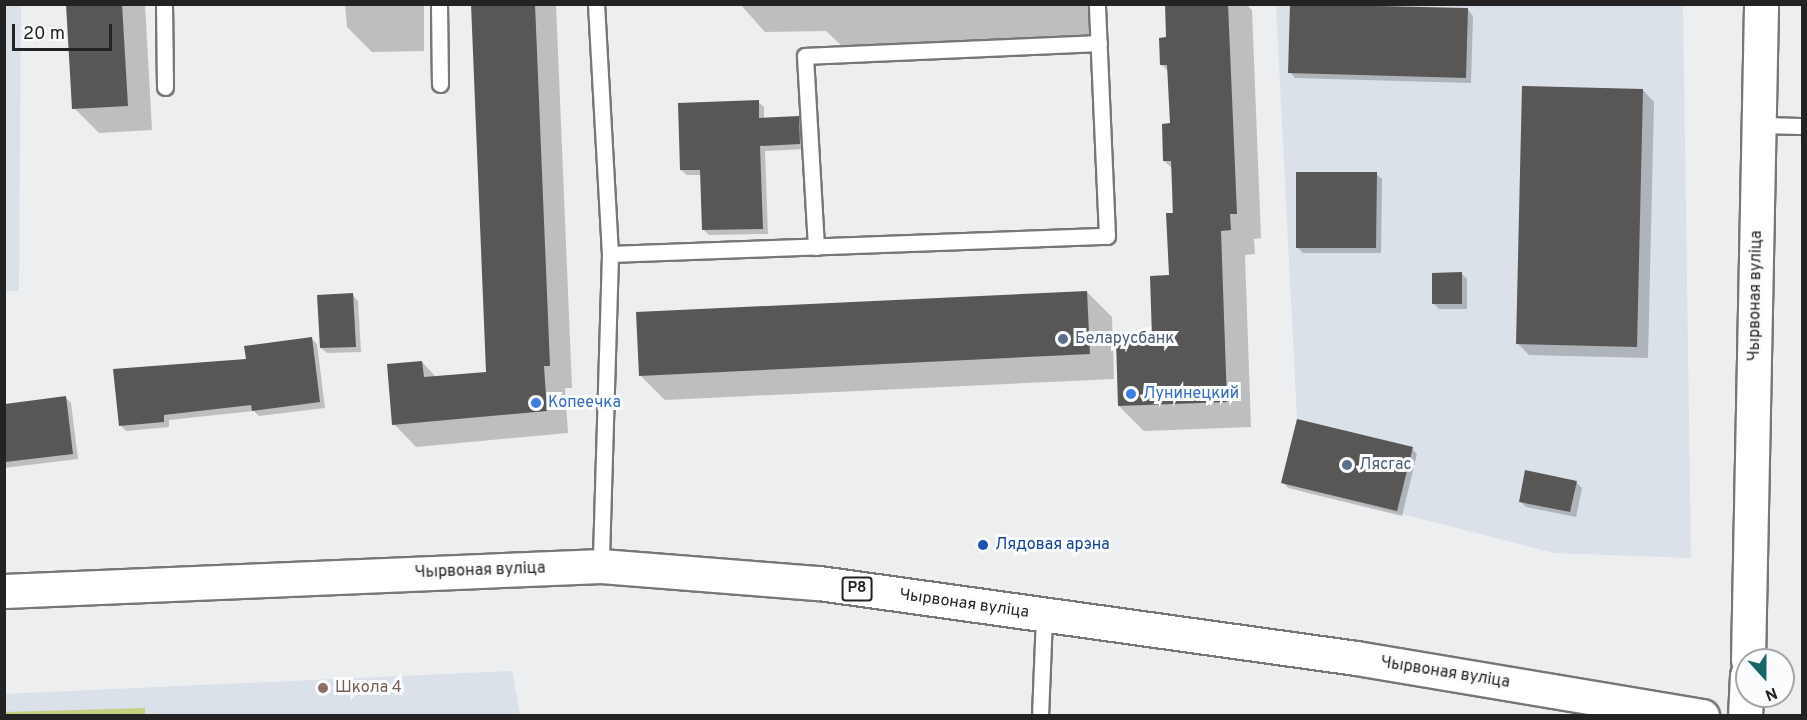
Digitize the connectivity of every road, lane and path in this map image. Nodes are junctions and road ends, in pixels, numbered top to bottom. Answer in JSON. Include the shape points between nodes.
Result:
{"nodes":[{"id":1,"x":164,"y":4,"type":"edge"},
{"id":2,"x":439,"y":4,"type":"edge"},
{"id":3,"x":596,"y":4,"type":"edge"},
{"id":4,"x":1097,"y":4,"type":"edge"},
{"id":5,"x":1761,"y":4,"type":"edge"},
{"id":6,"x":1099,"y":43,"type":"junction"},
{"id":7,"x":440,"y":84,"type":"dead end"},
{"id":8,"x":165,"y":87,"type":"dead end"},
{"id":9,"x":1760,"y":125,"type":"junction"},
{"id":10,"x":1803,"y":126,"type":"edge"},
{"id":11,"x":816,"y":247,"type":"junction"},
{"id":12,"x":610,"y":254,"type":"junction"},
{"id":13,"x":600,"y":566,"type":"junction"},
{"id":14,"x":4,"y":591,"type":"edge"},
{"id":15,"x":1044,"y":615,"type":"junction"},
{"id":16,"x":1748,"y":648,"type":"edge"},
{"id":17,"x":1040,"y":716,"type":"edge"},
{"id":18,"x":1702,"y":716,"type":"edge"}],
"edges":[{"from":1,"to":8,"type":"lane"},
{"from":2,"to":7,"type":"lane"},
{"from":3,"to":12,"type":"lane"},
{"from":4,"to":6,"type":"lane"},
{"from":5,"to":9,"type":"main road","name":"Чырвоная вуліца"},
{"from":6,"to":11,"type":"lane","via":[[1107,236]]},
{"from":6,"to":11,"type":"lane","via":[[805,56]]},
{"from":9,"to":10,"type":"lane"},
{"from":9,"to":16,"type":"main road","name":"Чырвоная вуліца"},
{"from":11,"to":12,"type":"lane"},
{"from":12,"to":13,"type":"lane"},
{"from":13,"to":14,"type":"main road","name":"Чырвоная вуліца","number":"Р8"},
{"from":13,"to":15,"type":"main road","name":"Чырвоная вуліца","number":"Р8","via":[[819,583]]},
{"from":15,"to":17,"type":"lane"},
{"from":15,"to":18,"type":"main road","name":"Чырвоная вуліца","number":"Р8","via":[[1356,658]]}]}
